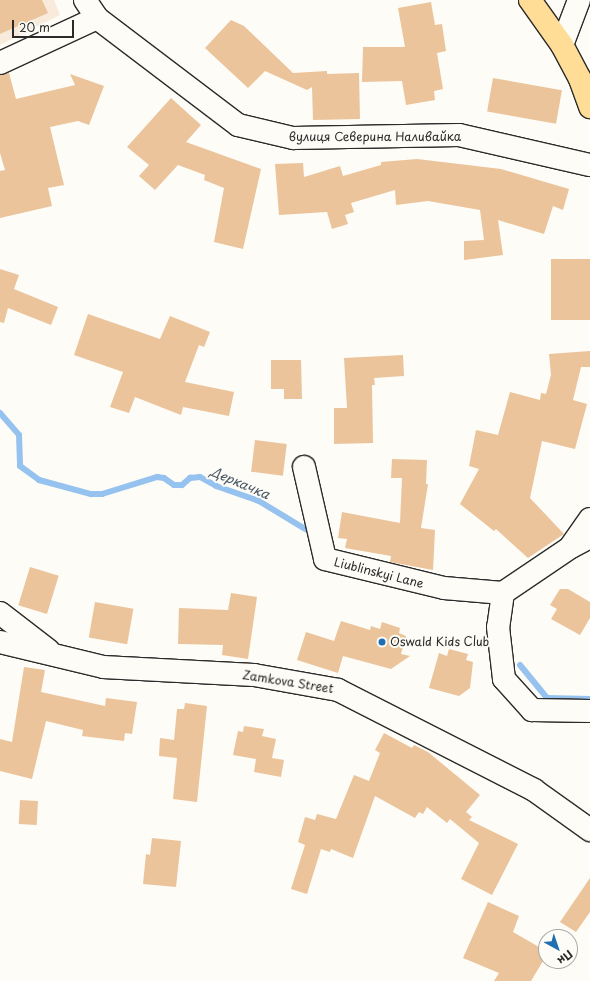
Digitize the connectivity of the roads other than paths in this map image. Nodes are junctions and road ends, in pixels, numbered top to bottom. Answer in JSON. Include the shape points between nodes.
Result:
{"nodes":[{"id":1,"x":84,"y":0,"type":"edge"},
{"id":2,"x":530,"y":0,"type":"edge"},
{"id":3,"x":578,"y":0,"type":"edge"},
{"id":4,"x":97,"y":18,"type":"junction"},
{"id":5,"x":562,"y":45,"type":"junction"},
{"id":6,"x":0,"y":63,"type":"edge"},
{"id":7,"x":590,"y":107,"type":"edge"},
{"id":8,"x":590,"y":164,"type":"edge"},
{"id":9,"x":304,"y":467,"type":"dead end"},
{"id":10,"x":590,"y":519,"type":"edge"},
{"id":11,"x":590,"y":537,"type":"edge"},
{"id":12,"x":571,"y":547,"type":"junction"},
{"id":13,"x":503,"y":593,"type":"junction"},
{"id":14,"x":0,"y":613,"type":"edge"},
{"id":15,"x":0,"y":642,"type":"edge"},
{"id":16,"x":57,"y":657,"type":"junction"},
{"id":17,"x":590,"y":712,"type":"edge"},
{"id":18,"x":590,"y":830,"type":"edge"}],
"edges":[{"from":1,"to":4,"type":"street","name":"вулиця Северина Наливайка"},
{"from":2,"to":5,"type":"main road"},
{"from":3,"to":5,"type":"street"},
{"from":4,"to":6,"type":"street"},
{"from":4,"to":8,"type":"street","name":"вулиця Северина Наливайка","via":[[238,125],[293,138],[459,135]]},
{"from":5,"to":7,"type":"main road","via":[[580,79]]},
{"from":9,"to":13,"type":"street","name":"Liublinskyi Lane","via":[[326,559],[444,588]]},
{"from":10,"to":12,"type":"street"},
{"from":11,"to":12,"type":"street"},
{"from":12,"to":13,"type":"street"},
{"from":13,"to":17,"type":"street","via":[[498,627],[504,679],[532,710]]},
{"from":14,"to":16,"type":"street"},
{"from":15,"to":16,"type":"street","name":"Zamkova Street"},
{"from":16,"to":18,"type":"street","name":"Zamkova Street","via":[[102,667],[254,675],[338,690],[534,790]]}]}
